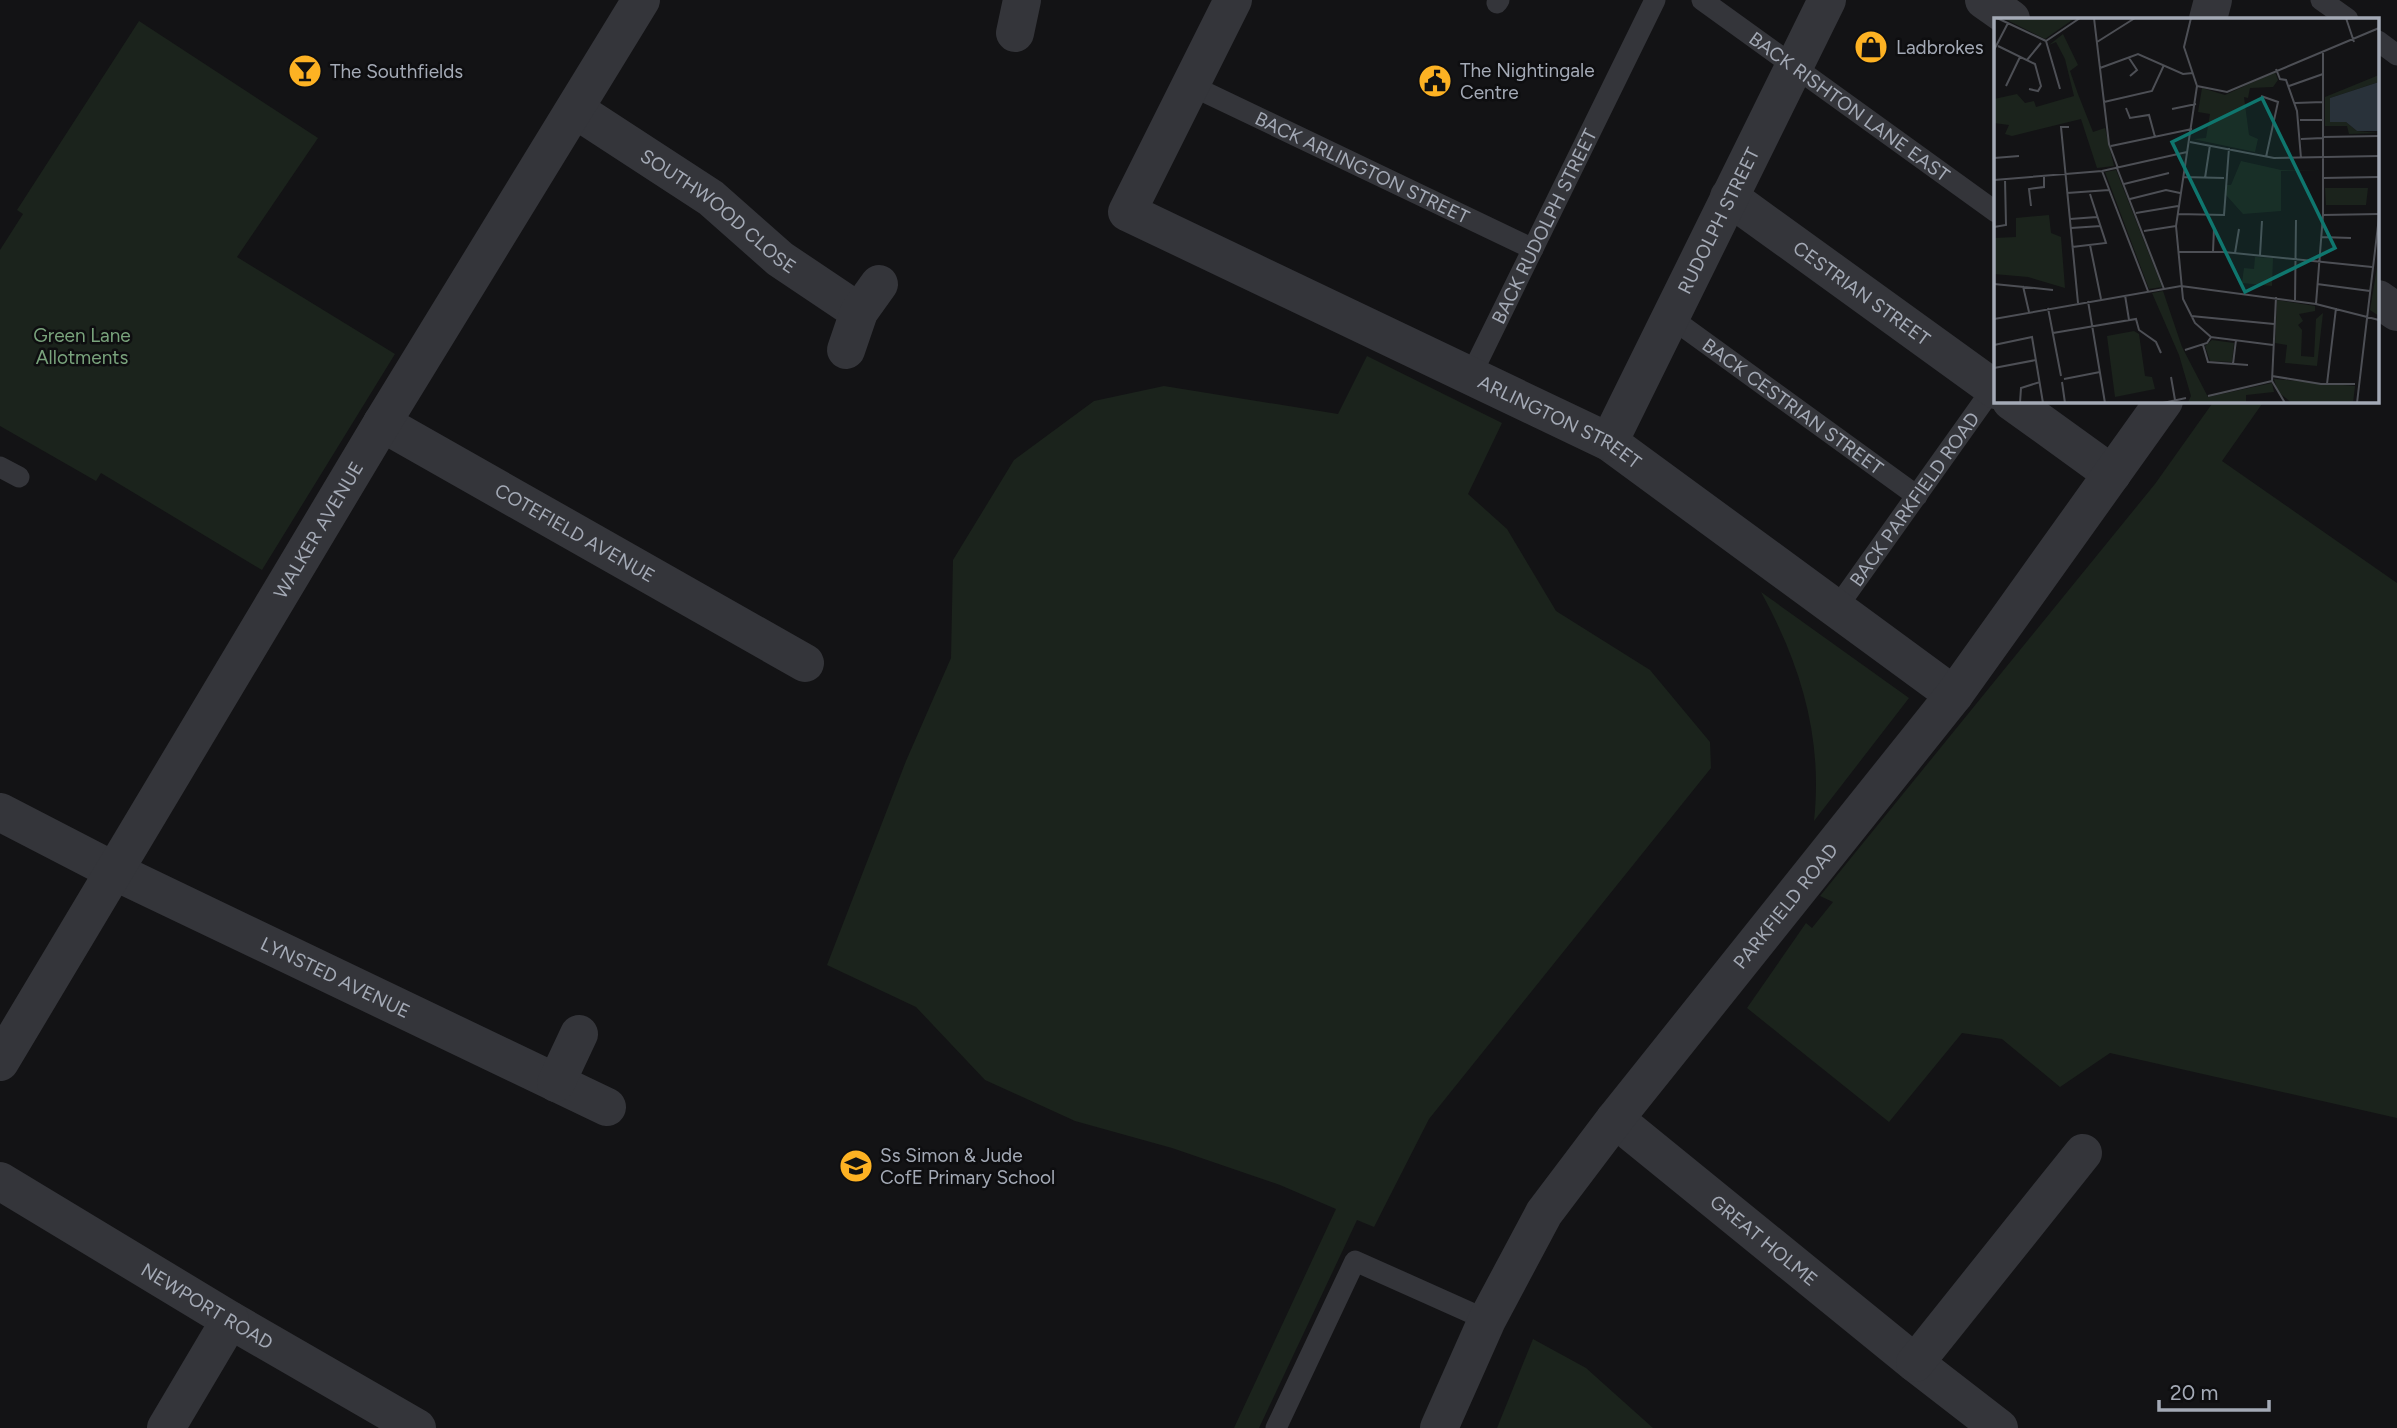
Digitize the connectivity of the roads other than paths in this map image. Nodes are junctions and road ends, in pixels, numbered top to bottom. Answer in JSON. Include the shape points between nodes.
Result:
{"nodes":[{"id":1,"x":641,"y":0,"type":"edge"},
{"id":2,"x":1233,"y":0,"type":"edge"},
{"id":3,"x":1656,"y":0,"type":"edge"},
{"id":4,"x":1702,"y":0,"type":"edge"},
{"id":5,"x":1827,"y":0,"type":"edge"},
{"id":6,"x":1984,"y":0,"type":"edge"},
{"id":7,"x":2213,"y":0,"type":"edge"},
{"id":8,"x":2321,"y":0,"type":"edge"},
{"id":9,"x":2010,"y":18,"type":"edge"},
{"id":10,"x":2208,"y":18,"type":"edge"},
{"id":11,"x":2347,"y":18,"type":"edge"},
{"id":12,"x":2380,"y":42,"type":"edge"},
{"id":13,"x":2397,"y":55,"type":"edge"},
{"id":14,"x":1794,"y":66,"type":"junction"},
{"id":15,"x":1190,"y":85,"type":"junction"},
{"id":16,"x":576,"y":110,"type":"junction"},
{"id":17,"x":1729,"y":197,"type":"junction"},
{"id":18,"x":1994,"y":211,"type":"edge"},
{"id":19,"x":1533,"y":249,"type":"junction"},
{"id":20,"x":2380,"y":300,"type":"edge"},
{"id":21,"x":2397,"y":312,"type":"edge"},
{"id":22,"x":1670,"y":317,"type":"junction"},
{"id":23,"x":846,"y":350,"type":"dead end"},
{"id":24,"x":1470,"y":377,"type":"junction"},
{"id":25,"x":1994,"y":389,"type":"edge"},
{"id":26,"x":1994,"y":400,"type":"edge"},
{"id":27,"x":2012,"y":402,"type":"edge"},
{"id":28,"x":2163,"y":402,"type":"edge"},
{"id":29,"x":382,"y":423,"type":"junction"},
{"id":30,"x":1609,"y":442,"type":"junction"},
{"id":31,"x":0,"y":467,"type":"edge"},
{"id":32,"x":2112,"y":474,"type":"junction"},
{"id":33,"x":19,"y":477,"type":"dead end"},
{"id":34,"x":1917,"y":496,"type":"junction"},
{"id":35,"x":1836,"y":609,"type":"junction"},
{"id":36,"x":805,"y":663,"type":"dead end"},
{"id":37,"x":1954,"y":695,"type":"junction"},
{"id":38,"x":0,"y":811,"type":"edge"},
{"id":39,"x":116,"y":872,"type":"junction"},
{"id":40,"x":579,"y":1034,"type":"dead end"},
{"id":41,"x":0,"y":1062,"type":"edge"},
{"id":42,"x":556,"y":1083,"type":"junction"},
{"id":43,"x":607,"y":1107,"type":"dead end"},
{"id":44,"x":1615,"y":1119,"type":"junction"},
{"id":45,"x":2083,"y":1153,"type":"dead end"},
{"id":46,"x":0,"y":1181,"type":"edge"},
{"id":47,"x":230,"y":1320,"type":"junction"},
{"id":48,"x":1487,"y":1320,"type":"junction"},
{"id":49,"x":1915,"y":1363,"type":"junction"},
{"id":50,"x":166,"y":1428,"type":"edge"},
{"id":51,"x":417,"y":1428,"type":"edge"},
{"id":52,"x":1276,"y":1428,"type":"edge"},
{"id":53,"x":1439,"y":1428,"type":"edge"},
{"id":54,"x":1999,"y":1428,"type":"edge"}],
"edges":[{"from":1,"to":16,"type":"street","name":"WALKER AVENUE"},
{"from":2,"to":15,"type":"street"},
{"from":3,"to":19,"type":"lane","name":"BACK RUDOLPH STREET"},
{"from":4,"to":14,"type":"lane","name":"BACK RISHTON LANE EAST"},
{"from":5,"to":14,"type":"street","name":"RUDOLPH STREET"},
{"from":6,"to":9,"type":"street"},
{"from":7,"to":10,"type":"street"},
{"from":8,"to":11,"type":"lane"},
{"from":12,"to":13,"type":"lane"},
{"from":14,"to":17,"type":"street","name":"RUDOLPH STREET"},
{"from":14,"to":18,"type":"lane","name":"BACK RISHTON LANE EAST"},
{"from":15,"to":19,"type":"lane","name":"BACK ARLINGTON STREET"},
{"from":15,"to":24,"type":"street","name":"ARLINGTON STREET","via":[[1127,212]]},
{"from":16,"to":23,"type":"street","name":"SOUTHWOOD CLOSE","via":[[711,198],[779,259],[869,298]]},
{"from":16,"to":29,"type":"street","name":"WALKER AVENUE"},
{"from":17,"to":22,"type":"street","name":"RUDOLPH STREET"},
{"from":17,"to":25,"type":"street","name":"CESTRIAN STREET"},
{"from":19,"to":24,"type":"lane","name":"BACK RUDOLPH STREET"},
{"from":20,"to":21,"type":"street"},
{"from":22,"to":30,"type":"street","name":"RUDOLPH STREET"},
{"from":22,"to":34,"type":"lane","name":"BACK CESTRIAN STREET"},
{"from":24,"to":30,"type":"street","name":"ARLINGTON STREET"},
{"from":26,"to":34,"type":"lane","name":"BACK PARKFIELD ROAD"},
{"from":27,"to":32,"type":"street","name":"CESTRIAN STREET"},
{"from":28,"to":32,"type":"street","name":"PARKFIELD ROAD"},
{"from":29,"to":36,"type":"street","name":"COTEFIELD AVENUE","via":[[760,656]]},
{"from":29,"to":39,"type":"street","name":"WALKER AVENUE"},
{"from":30,"to":35,"type":"street","name":"ARLINGTON STREET"},
{"from":31,"to":33,"type":"lane"},
{"from":32,"to":37,"type":"street","name":"PARKFIELD ROAD"},
{"from":34,"to":35,"type":"lane","name":"BACK PARKFIELD ROAD"},
{"from":35,"to":37,"type":"street","name":"ARLINGTON STREET"},
{"from":37,"to":44,"type":"street","name":"PARKFIELD ROAD"},
{"from":38,"to":39,"type":"street","name":"LYNSTED AVENUE"},
{"from":39,"to":41,"type":"street","name":"WALKER AVENUE"},
{"from":39,"to":42,"type":"street","name":"LYNSTED AVENUE"},
{"from":40,"to":42,"type":"street"},
{"from":42,"to":43,"type":"street","name":"LYNSTED AVENUE"},
{"from":44,"to":48,"type":"street","name":"PARKFIELD ROAD","via":[[1544,1213]]},
{"from":44,"to":49,"type":"street","name":"GREAT HOLME"},
{"from":45,"to":49,"type":"street"},
{"from":46,"to":47,"type":"street","name":"NEWPORT ROAD"},
{"from":47,"to":50,"type":"street"},
{"from":47,"to":51,"type":"street","name":"NEWPORT ROAD"},
{"from":48,"to":52,"type":"lane","via":[[1354,1261]]},
{"from":48,"to":53,"type":"street","name":"PARKFIELD ROAD"},
{"from":49,"to":54,"type":"street","name":"GREAT HOLME"}]}
